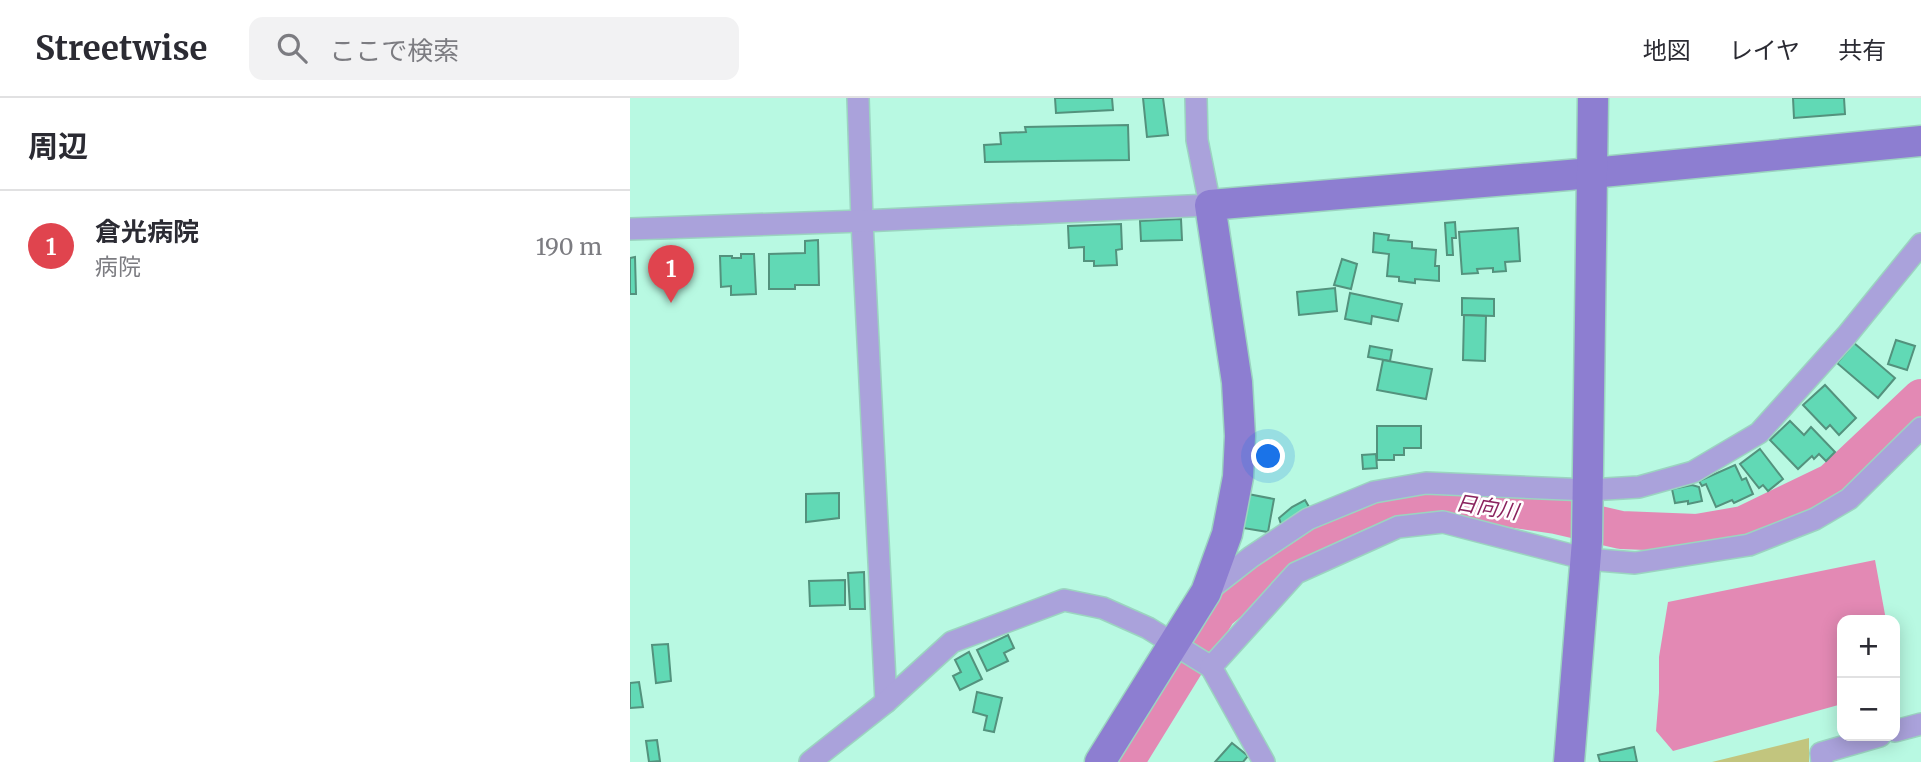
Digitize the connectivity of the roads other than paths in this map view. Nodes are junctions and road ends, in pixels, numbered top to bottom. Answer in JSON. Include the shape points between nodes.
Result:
{"nodes":[{"id":1,"x":859,"y":98,"type":"edge"},
{"id":2,"x":1196,"y":98,"type":"edge"},
{"id":3,"x":1593,"y":98,"type":"edge"},
{"id":4,"x":1921,"y":141,"type":"edge"},
{"id":5,"x":1592,"y":173,"type":"junction"},
{"id":6,"x":1210,"y":205,"type":"junction"},
{"id":7,"x":862,"y":221,"type":"junction"},
{"id":8,"x":630,"y":229,"type":"edge"},
{"id":9,"x":1921,"y":244,"type":"edge"},
{"id":10,"x":1921,"y":428,"type":"edge"},
{"id":11,"x":1588,"y":495,"type":"junction"},
{"id":12,"x":1587,"y":550,"type":"junction"},
{"id":13,"x":1206,"y":592,"type":"junction"},
{"id":14,"x":1173,"y":645,"type":"junction"},
{"id":15,"x":1211,"y":667,"type":"junction"},
{"id":16,"x":886,"y":702,"type":"junction"},
{"id":17,"x":1921,"y":724,"type":"edge"},
{"id":18,"x":1900,"y":730,"type":"edge"},
{"id":19,"x":1863,"y":741,"type":"edge"},
{"id":20,"x":810,"y":762,"type":"edge"},
{"id":21,"x":1100,"y":762,"type":"edge"},
{"id":22,"x":1264,"y":762,"type":"edge"},
{"id":23,"x":1569,"y":762,"type":"edge"},
{"id":24,"x":1822,"y":762,"type":"edge"}],
"edges":[{"from":1,"to":7,"type":"street"},
{"from":2,"to":6,"type":"street","via":[[1197,140]]},
{"from":3,"to":5,"type":"street"},
{"from":4,"to":5,"type":"street"},
{"from":5,"to":6,"type":"street"},
{"from":5,"to":11,"type":"street"},
{"from":6,"to":7,"type":"street"},
{"from":6,"to":13,"type":"street","via":[[1237,382],[1240,436],[1227,534]]},
{"from":7,"to":8,"type":"street"},
{"from":7,"to":16,"type":"street"},
{"from":9,"to":11,"type":"street","via":[[1759,433],[1693,472]]},
{"from":10,"to":12,"type":"street","via":[[1849,499],[1815,519],[1749,545],[1635,562]]},
{"from":11,"to":12,"type":"street"},
{"from":11,"to":13,"type":"street","via":[[1426,483],[1374,492],[1307,519]]},
{"from":12,"to":15,"type":"street","via":[[1443,522],[1398,527],[1296,573]]},
{"from":12,"to":23,"type":"street"},
{"from":13,"to":14,"type":"street"},
{"from":14,"to":15,"type":"street"},
{"from":14,"to":16,"type":"street","via":[[1103,608],[1064,600],[952,642]]},
{"from":14,"to":21,"type":"street"},
{"from":15,"to":22,"type":"street"},
{"from":16,"to":20,"type":"street"},
{"from":17,"to":18,"type":"street"},
{"from":19,"to":24,"type":"street","via":[[1821,753]]}]}
